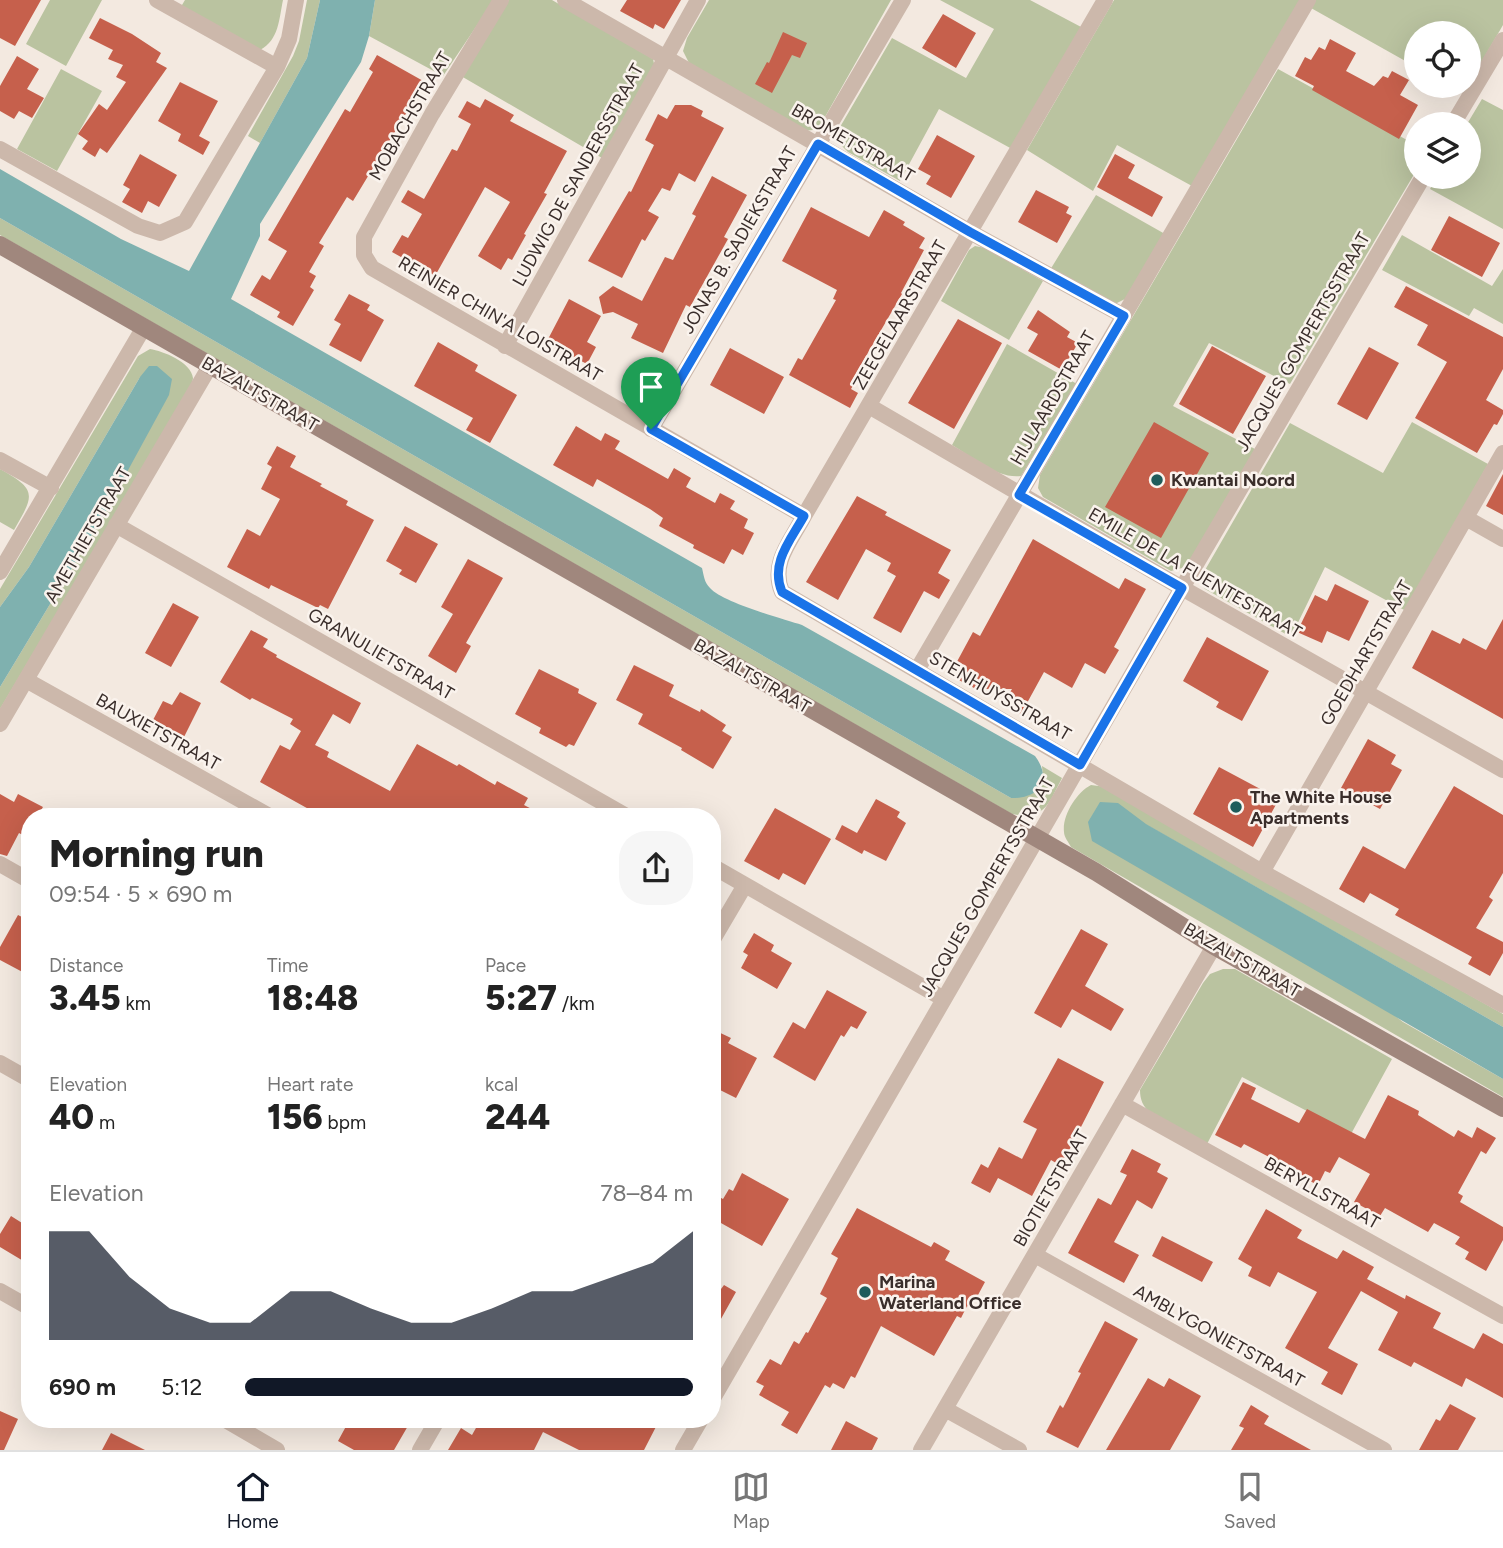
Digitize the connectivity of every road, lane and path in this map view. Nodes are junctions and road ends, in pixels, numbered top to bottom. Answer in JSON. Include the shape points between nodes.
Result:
{"nodes":[{"id":1,"x":157,"y":0,"type":"edge"},
{"id":2,"x":296,"y":0,"type":"edge"},
{"id":3,"x":501,"y":0,"type":"edge"},
{"id":4,"x":565,"y":0,"type":"edge"},
{"id":5,"x":698,"y":0,"type":"edge"},
{"id":6,"x":902,"y":0,"type":"edge"},
{"id":7,"x":1105,"y":0,"type":"edge"},
{"id":8,"x":1308,"y":0,"type":"edge"},
{"id":9,"x":1503,"y":40,"type":"edge"},
{"id":10,"x":664,"y":59,"type":"junction"},
{"id":11,"x":277,"y":67,"type":"junction"},
{"id":12,"x":1460,"y":112,"type":"edge"},
{"id":13,"x":818,"y":144,"type":"junction"},
{"id":14,"x":0,"y":149,"type":"edge"},
{"id":15,"x":1416,"y":189,"type":"edge"},
{"id":16,"x":970,"y":232,"type":"junction"},
{"id":17,"x":0,"y":245,"type":"edge"},
{"id":18,"x":364,"y":255,"type":"joint"},
{"id":19,"x":1124,"y":316,"type":"junction"},
{"id":20,"x":144,"y":327,"type":"junction"},
{"id":21,"x":505,"y":346,"type":"junction"},
{"id":22,"x":210,"y":366,"type":"junction"},
{"id":23,"x":869,"y":406,"type":"junction"},
{"id":24,"x":651,"y":429,"type":"junction"},
{"id":25,"x":1503,"y":453,"type":"edge"},
{"id":26,"x":0,"y":460,"type":"edge"},
{"id":27,"x":51,"y":488,"type":"junction"},
{"id":28,"x":1019,"y":495,"type":"junction"},
{"id":29,"x":804,"y":516,"type":"junction"},
{"id":30,"x":1466,"y":518,"type":"junction"},
{"id":31,"x":116,"y":525,"type":"junction"},
{"id":32,"x":1503,"y":539,"type":"edge"},
{"id":33,"x":0,"y":572,"type":"edge"},
{"id":34,"x":777,"y":578,"type":"joint"},
{"id":35,"x":1182,"y":588,"type":"junction"},
{"id":36,"x":917,"y":670,"type":"junction"},
{"id":37,"x":26,"y":680,"type":"junction"},
{"id":38,"x":1366,"y":692,"type":"junction"},
{"id":39,"x":0,"y":724,"type":"edge"},
{"id":40,"x":1080,"y":765,"type":"junction"},
{"id":41,"x":1503,"y":770,"type":"edge"},
{"id":42,"x":255,"y":808,"type":"edge"},
{"id":43,"x":609,"y":808,"type":"edge"},
{"id":44,"x":1037,"y":839,"type":"junction"},
{"id":45,"x":0,"y":864,"type":"edge"},
{"id":46,"x":721,"y":871,"type":"edge"},
{"id":47,"x":1262,"y":872,"type":"junction"},
{"id":48,"x":21,"y":876,"type":"edge"},
{"id":49,"x":745,"y":885,"type":"junction"},
{"id":50,"x":721,"y":926,"type":"edge"},
{"id":51,"x":1214,"y":946,"type":"junction"},
{"id":52,"x":944,"y":999,"type":"junction"},
{"id":53,"x":1503,"y":1005,"type":"edge"},
{"id":54,"x":0,"y":1063,"type":"edge"},
{"id":55,"x":21,"y":1075,"type":"edge"},
{"id":56,"x":1122,"y":1104,"type":"junction"},
{"id":57,"x":1503,"y":1108,"type":"edge"},
{"id":58,"x":1035,"y":1255,"type":"junction"},
{"id":59,"x":0,"y":1291,"type":"edge"},
{"id":60,"x":21,"y":1303,"type":"edge"},
{"id":61,"x":1503,"y":1316,"type":"edge"},
{"id":62,"x":721,"y":1384,"type":"edge"},
{"id":63,"x":945,"y":1409,"type":"junction"},
{"id":64,"x":239,"y":1428,"type":"edge"},
{"id":65,"x":433,"y":1428,"type":"edge"},
{"id":66,"x":696,"y":1428,"type":"edge"},
{"id":67,"x":277,"y":1450,"type":"edge"},
{"id":68,"x":420,"y":1450,"type":"edge"},
{"id":69,"x":683,"y":1450,"type":"edge"},
{"id":70,"x":921,"y":1450,"type":"edge"},
{"id":71,"x":1018,"y":1450,"type":"edge"},
{"id":72,"x":1384,"y":1450,"type":"edge"}],
"edges":[{"from":1,"to":11,"type":"street"},
{"from":2,"to":11,"type":"street","via":[[289,39]]},
{"from":3,"to":18,"type":"street","name":"MOBACHSTRAAT","via":[[363,237]]},
{"from":4,"to":10,"type":"street","name":"BROMETSTRAAT"},
{"from":5,"to":10,"type":"street","name":"LUDWIG DE SANDERSSTRAAT"},
{"from":6,"to":13,"type":"street","name":"JONAS B. SADIEKSTRAAT"},
{"from":7,"to":16,"type":"street","name":"ZEEGELAARSTRAAT"},
{"from":8,"to":19,"type":"street","name":"HIJLAARDSTRAAT"},
{"from":9,"to":12,"type":"street"},
{"from":10,"to":13,"type":"street","name":"BROMETSTRAAT"},
{"from":10,"to":21,"type":"street","name":"LUDWIG DE SANDERSSTRAAT"},
{"from":11,"to":14,"type":"street","via":[[185,222],[160,233],[138,226]]},
{"from":13,"to":16,"type":"street","name":"BROMETSTRAAT"},
{"from":13,"to":24,"type":"street","name":"JONAS B. SADIEKSTRAAT"},
{"from":15,"to":35,"type":"street","name":"JACQUES GOMPERTSSTRAAT"},
{"from":16,"to":19,"type":"street","name":"BROMETSTRAAT"},
{"from":16,"to":23,"type":"street","name":"ZEEGELAARSTRAAT"},
{"from":17,"to":20,"type":"street","name":"BAZALTSTRAAT"},
{"from":18,"to":21,"type":"street","name":"REINIER CHIN'A LOISTRAAT","via":[[372,268]]},
{"from":19,"to":28,"type":"street","name":"HIJLAARDSTRAAT"},
{"from":20,"to":22,"type":"street","name":"BAZALTSTRAAT"},
{"from":20,"to":27,"type":"street"},
{"from":21,"to":24,"type":"street","name":"REINIER CHIN'A LOISTRAAT"},
{"from":22,"to":31,"type":"street","name":"AMETHIETSTRAAT"},
{"from":22,"to":44,"type":"street","name":"BAZALTSTRAAT"},
{"from":23,"to":28,"type":"street","name":"EMILE DE LA FUENTESTRAAT"},
{"from":23,"to":29,"type":"street","name":"ZEEGELAARSTRAAT"},
{"from":24,"to":29,"type":"street","name":"REINIER CHIN'A LOISTRAAT"},
{"from":25,"to":30,"type":"street","name":"GOEDHARTSTRAAT"},
{"from":26,"to":27,"type":"street"},
{"from":27,"to":33,"type":"street"},
{"from":28,"to":35,"type":"street","name":"EMILE DE LA FUENTESTRAAT"},
{"from":28,"to":36,"type":"street","name":"HIJLAARDSTRAAT"},
{"from":29,"to":34,"type":"street","name":"ZEEGELAARSTRAAT","via":[[779,563]]},
{"from":30,"to":32,"type":"street"},
{"from":30,"to":38,"type":"street","name":"GOEDHARTSTRAAT"},
{"from":31,"to":37,"type":"street","name":"AMETHIETSTRAAT"},
{"from":31,"to":43,"type":"street","name":"GRANULIETSTRAAT"},
{"from":34,"to":36,"type":"street","name":"STENHUYSSTRAAT","via":[[782,592]]},
{"from":35,"to":38,"type":"street","name":"EMILE DE LA FUENTESTRAAT"},
{"from":35,"to":40,"type":"street","name":"JACQUES GOMPERTSSTRAAT"},
{"from":36,"to":40,"type":"street","name":"STENHUYSSTRAAT"},
{"from":37,"to":39,"type":"street","name":"AMETHIETSTRAAT"},
{"from":37,"to":42,"type":"street","name":"BAUXIETSTRAAT"},
{"from":38,"to":41,"type":"street","name":"EMILE DE LA FUENTESTRAAT"},
{"from":38,"to":47,"type":"street","name":"GOEDHARTSTRAAT"},
{"from":40,"to":44,"type":"street","name":"JACQUES GOMPERTSSTRAAT"},
{"from":40,"to":47,"type":"street","name":"STENHUYSSTRAAT"},
{"from":44,"to":51,"type":"street","name":"BAZALTSTRAAT"},
{"from":44,"to":52,"type":"street","name":"JACQUES GOMPERTSSTRAAT"},
{"from":45,"to":48,"type":"street"},
{"from":46,"to":49,"type":"street"},
{"from":47,"to":53,"type":"street","name":"STENHUYSSTRAAT"},
{"from":49,"to":50,"type":"street"},
{"from":49,"to":52,"type":"street"},
{"from":51,"to":56,"type":"street","name":"BIOTIETSTRAAT"},
{"from":51,"to":57,"type":"street","name":"BAZALTSTRAAT"},
{"from":52,"to":62,"type":"street","name":"JACQUES GOMPERTSSTRAAT"},
{"from":54,"to":55,"type":"street"},
{"from":56,"to":58,"type":"street","name":"BIOTIETSTRAAT"},
{"from":56,"to":61,"type":"street","name":"BERYLLSTRAAT"},
{"from":58,"to":63,"type":"street","name":"BIOTIETSTRAAT"},
{"from":58,"to":72,"type":"street","name":"AMBLYGONIETSTRAAT"},
{"from":59,"to":60,"type":"street"},
{"from":63,"to":70,"type":"street","name":"BIOTIETSTRAAT"},
{"from":63,"to":71,"type":"street"},
{"from":64,"to":67,"type":"street"},
{"from":65,"to":68,"type":"street"},
{"from":66,"to":69,"type":"street"}]}
